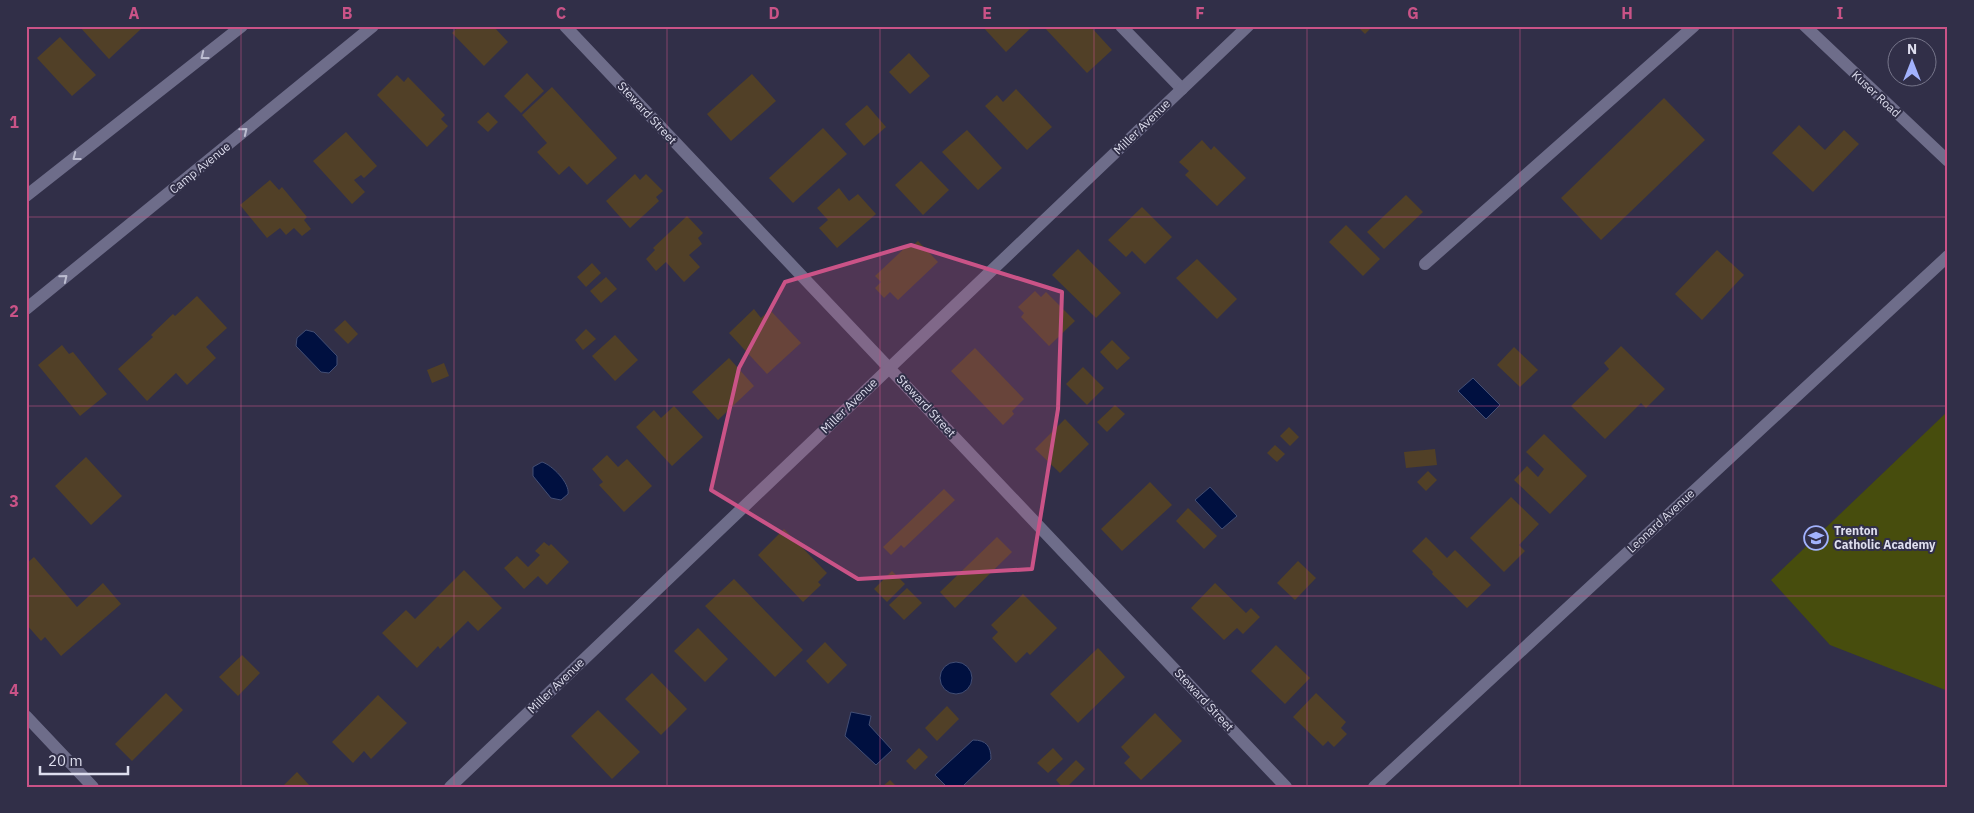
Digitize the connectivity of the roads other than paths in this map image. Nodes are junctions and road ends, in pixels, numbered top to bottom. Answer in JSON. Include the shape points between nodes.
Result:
{"nodes":[{"id":1,"x":242,"y":26,"type":"edge"},
{"id":2,"x":373,"y":26,"type":"edge"},
{"id":3,"x":565,"y":26,"type":"edge"},
{"id":4,"x":1121,"y":26,"type":"edge"},
{"id":5,"x":1248,"y":26,"type":"edge"},
{"id":6,"x":1694,"y":26,"type":"edge"},
{"id":7,"x":1805,"y":26,"type":"edge"},
{"id":8,"x":1182,"y":89,"type":"junction"},
{"id":9,"x":1948,"y":162,"type":"edge"},
{"id":10,"x":26,"y":196,"type":"edge"},
{"id":11,"x":1948,"y":256,"type":"edge"},
{"id":12,"x":1425,"y":264,"type":"dead end"},
{"id":13,"x":26,"y":309,"type":"edge"},
{"id":14,"x":889,"y":368,"type":"junction"},
{"id":15,"x":26,"y":716,"type":"edge"},
{"id":16,"x":93,"y":787,"type":"edge"},
{"id":17,"x":450,"y":787,"type":"edge"},
{"id":18,"x":1286,"y":787,"type":"edge"},
{"id":19,"x":1374,"y":787,"type":"edge"}],
"edges":[{"from":1,"to":10,"type":"street","one_way":true},
{"from":13,"to":2,"type":"street","name":"Camp Avenue","one_way":true},
{"from":3,"to":14,"type":"street","name":"Steward Street"},
{"from":4,"to":8,"type":"street"},
{"from":5,"to":8,"type":"street","name":"Miller Avenue"},
{"from":6,"to":12,"type":"street"},
{"from":7,"to":9,"type":"street","name":"Kuser Road"},
{"from":8,"to":14,"type":"street","name":"Miller Avenue"},
{"from":11,"to":19,"type":"street","name":"Leonard Avenue"},
{"from":14,"to":17,"type":"street","name":"Miller Avenue"},
{"from":14,"to":18,"type":"street","name":"Steward Street"},
{"from":15,"to":16,"type":"street"}]}
